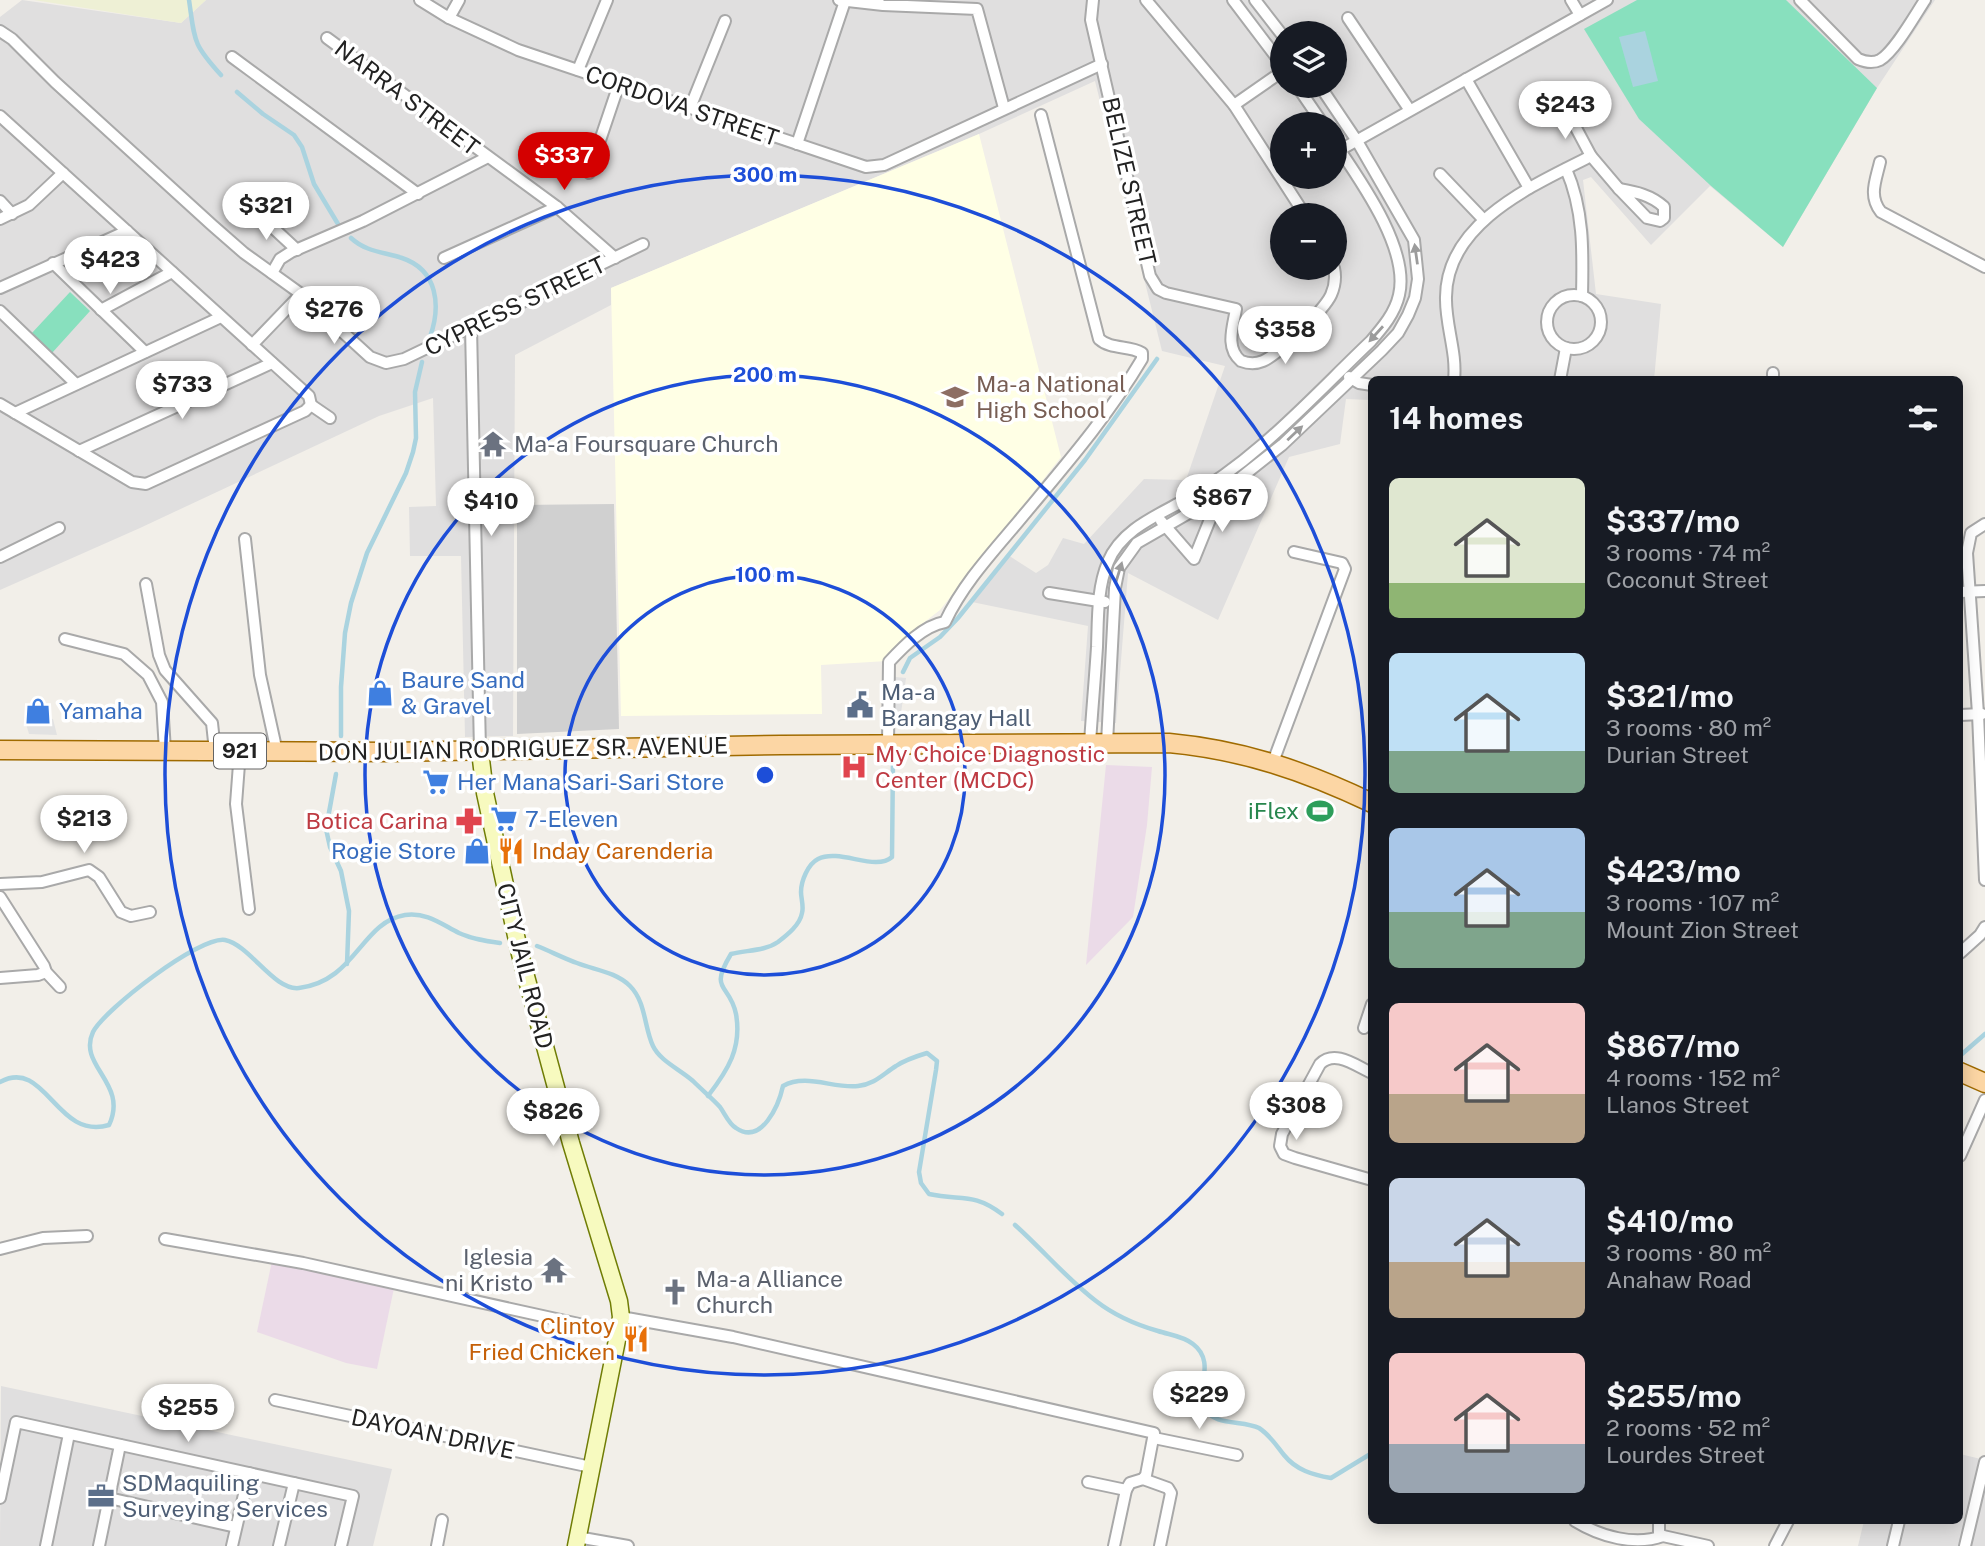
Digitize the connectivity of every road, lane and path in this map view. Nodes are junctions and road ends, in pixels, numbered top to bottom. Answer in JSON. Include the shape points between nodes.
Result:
{"nodes":[{"id":1,"x":420,"y":0,"type":"edge"},
{"id":2,"x":459,"y":0,"type":"edge"},
{"id":3,"x":607,"y":0,"type":"edge"},
{"id":4,"x":1093,"y":0,"type":"edge"},
{"id":5,"x":1146,"y":0,"type":"edge"},
{"id":6,"x":1233,"y":0,"type":"edge"},
{"id":7,"x":1571,"y":0,"type":"edge"},
{"id":8,"x":1607,"y":0,"type":"edge"},
{"id":9,"x":1800,"y":0,"type":"edge"},
{"id":10,"x":1925,"y":0,"type":"edge"},
{"id":11,"x":842,"y":1,"type":"edge"},
{"id":12,"x":1258,"y":1,"type":"edge"},
{"id":13,"x":1580,"y":15,"type":"junction"},
{"id":14,"x":1247,"y":17,"type":"junction"},
{"id":15,"x":449,"y":18,"type":"junction"},
{"id":16,"x":1348,"y":18,"type":"dead end"},
{"id":17,"x":725,"y":21,"type":"dead end"},
{"id":18,"x":1272,"y":21,"type":"edge"},
{"id":19,"x":0,"y":31,"type":"edge"},
{"id":20,"x":327,"y":38,"type":"dead end"},
{"id":21,"x":1270,"y":50,"type":"edge"},
{"id":22,"x":232,"y":57,"type":"dead end"},
{"id":23,"x":1102,"y":64,"type":"junction"},
{"id":24,"x":578,"y":71,"type":"junction"},
{"id":25,"x":1270,"y":79,"type":"edge"},
{"id":26,"x":1466,"y":79,"type":"junction"},
{"id":27,"x":619,"y":84,"type":"junction"},
{"id":28,"x":1328,"y":98,"type":"edge"},
{"id":29,"x":1234,"y":105,"type":"junction"},
{"id":30,"x":690,"y":108,"type":"junction"},
{"id":31,"x":1004,"y":108,"type":"junction"},
{"id":32,"x":1409,"y":109,"type":"junction"},
{"id":33,"x":1567,"y":111,"type":"dead end"},
{"id":34,"x":1041,"y":115,"type":"dead end"},
{"id":35,"x":0,"y":116,"type":"edge"},
{"id":36,"x":1357,"y":141,"type":"junction"},
{"id":37,"x":797,"y":144,"type":"junction"},
{"id":38,"x":1347,"y":144,"type":"edge"},
{"id":39,"x":1591,"y":156,"type":"junction"},
{"id":40,"x":488,"y":157,"type":"junction"},
{"id":41,"x":1347,"y":162,"type":"edge"},
{"id":42,"x":1880,"y":162,"type":"dead end"},
{"id":43,"x":1566,"y":169,"type":"junction"},
{"id":44,"x":63,"y":173,"type":"junction"},
{"id":45,"x":589,"y":173,"type":"dead end"},
{"id":46,"x":1440,"y":174,"type":"dead end"},
{"id":47,"x":1529,"y":188,"type":"junction"},
{"id":48,"x":1619,"y":189,"type":"dead end"},
{"id":49,"x":418,"y":194,"type":"junction"},
{"id":50,"x":0,"y":201,"type":"edge"},
{"id":51,"x":1298,"y":203,"type":"edge"},
{"id":52,"x":557,"y":207,"type":"junction"},
{"id":53,"x":257,"y":212,"type":"dead end"},
{"id":54,"x":12,"y":214,"type":"junction"},
{"id":55,"x":0,"y":219,"type":"edge"},
{"id":56,"x":1485,"y":220,"type":"junction"},
{"id":57,"x":127,"y":231,"type":"junction"},
{"id":58,"x":643,"y":244,"type":"dead end"},
{"id":59,"x":297,"y":250,"type":"junction"},
{"id":60,"x":444,"y":258,"type":"dead end"},
{"id":61,"x":615,"y":258,"type":"junction"},
{"id":62,"x":52,"y":264,"type":"junction"},
{"id":63,"x":1985,"y":267,"type":"edge"},
{"id":64,"x":172,"y":272,"type":"junction"},
{"id":65,"x":272,"y":273,"type":"junction"},
{"id":66,"x":1335,"y":280,"type":"edge"},
{"id":67,"x":0,"y":288,"type":"edge"},
{"id":68,"x":301,"y":294,"type":"junction"},
{"id":69,"x":1582,"y":296,"type":"junction"},
{"id":70,"x":101,"y":310,"type":"junction"},
{"id":71,"x":0,"y":311,"type":"edge"},
{"id":72,"x":222,"y":317,"type":"junction"},
{"id":73,"x":471,"y":327,"type":"junction"},
{"id":74,"x":252,"y":345,"type":"junction"},
{"id":75,"x":1566,"y":348,"type":"junction"},
{"id":76,"x":145,"y":352,"type":"junction"},
{"id":77,"x":272,"y":363,"type":"junction"},
{"id":78,"x":1341,"y":369,"type":"junction"},
{"id":79,"x":1454,"y":376,"type":"edge"},
{"id":80,"x":1561,"y":376,"type":"edge"},
{"id":81,"x":1352,"y":379,"type":"junction"},
{"id":82,"x":76,"y":384,"type":"junction"},
{"id":83,"x":1368,"y":384,"type":"edge"},
{"id":84,"x":0,"y":404,"type":"edge"},
{"id":85,"x":311,"y":405,"type":"junction"},
{"id":86,"x":15,"y":413,"type":"junction"},
{"id":87,"x":330,"y":418,"type":"dead end"},
{"id":88,"x":79,"y":451,"type":"junction"},
{"id":89,"x":1212,"y":484,"type":"junction"},
{"id":90,"x":1215,"y":498,"type":"junction"},
{"id":91,"x":1156,"y":516,"type":"junction"},
{"id":92,"x":1985,"y":524,"type":"edge"},
{"id":93,"x":1165,"y":526,"type":"junction"},
{"id":94,"x":59,"y":528,"type":"dead end"},
{"id":95,"x":245,"y":539,"type":"dead end"},
{"id":96,"x":1294,"y":552,"type":"dead end"},
{"id":97,"x":0,"y":557,"type":"edge"},
{"id":98,"x":146,"y":584,"type":"dead end"},
{"id":99,"x":1985,"y":591,"type":"edge"},
{"id":100,"x":1965,"y":592,"type":"edge"},
{"id":101,"x":1049,"y":593,"type":"dead end"},
{"id":102,"x":1099,"y":601,"type":"junction"},
{"id":103,"x":1114,"y":603,"type":"junction"},
{"id":104,"x":65,"y":639,"type":"dead end"},
{"id":105,"x":1095,"y":677,"type":"junction"},
{"id":106,"x":1111,"y":678,"type":"junction"},
{"id":107,"x":1093,"y":701,"type":"junction"},
{"id":108,"x":1109,"y":702,"type":"junction"},
{"id":109,"x":1982,"y":714,"type":"edge"},
{"id":110,"x":1963,"y":715,"type":"edge"},
{"id":111,"x":1098,"y":743,"type":"junction"},
{"id":112,"x":888,"y":744,"type":"junction"},
{"id":113,"x":0,"y":750,"type":"edge"},
{"id":114,"x":165,"y":751,"type":"junction"},
{"id":115,"x":215,"y":751,"type":"junction"},
{"id":116,"x":240,"y":751,"type":"junction"},
{"id":117,"x":480,"y":751,"type":"junction"},
{"id":118,"x":277,"y":752,"type":"junction"},
{"id":119,"x":1273,"y":762,"type":"junction"},
{"id":120,"x":1368,"y":799,"type":"edge"},
{"id":121,"x":1985,"y":880,"type":"edge"},
{"id":122,"x":0,"y":884,"type":"edge"},
{"id":123,"x":0,"y":897,"type":"edge"},
{"id":124,"x":249,"y":909,"type":"dead end"},
{"id":125,"x":149,"y":912,"type":"dead end"},
{"id":126,"x":1985,"y":927,"type":"edge"},
{"id":127,"x":1963,"y":950,"type":"edge"},
{"id":128,"x":46,"y":972,"type":"junction"},
{"id":129,"x":0,"y":978,"type":"edge"},
{"id":130,"x":60,"y":987,"type":"dead end"},
{"id":131,"x":1368,"y":1016,"type":"edge"},
{"id":132,"x":1364,"y":1028,"type":"dead end"},
{"id":133,"x":1368,"y":1071,"type":"edge"},
{"id":134,"x":1963,"y":1073,"type":"edge"},
{"id":135,"x":1985,"y":1083,"type":"edge"},
{"id":136,"x":1985,"y":1100,"type":"edge"},
{"id":137,"x":1963,"y":1149,"type":"edge"},
{"id":138,"x":1368,"y":1179,"type":"edge"},
{"id":139,"x":87,"y":1236,"type":"dead end"},
{"id":140,"x":165,"y":1239,"type":"dead end"},
{"id":141,"x":0,"y":1249,"type":"edge"},
{"id":142,"x":621,"y":1317,"type":"junction"},
{"id":143,"x":618,"y":1335,"type":"junction"},
{"id":144,"x":275,"y":1400,"type":"dead end"},
{"id":145,"x":69,"y":1434,"type":"junction"},
{"id":146,"x":1154,"y":1438,"type":"junction"},
{"id":147,"x":120,"y":1445,"type":"junction"},
{"id":148,"x":1237,"y":1455,"type":"dead end"},
{"id":149,"x":1985,"y":1462,"type":"edge"},
{"id":150,"x":592,"y":1467,"type":"junction"},
{"id":151,"x":249,"y":1473,"type":"junction"},
{"id":152,"x":1143,"y":1479,"type":"junction"},
{"id":153,"x":1088,"y":1482,"type":"dead end"},
{"id":154,"x":293,"y":1483,"type":"junction"},
{"id":155,"x":1126,"y":1490,"type":"junction"},
{"id":156,"x":109,"y":1497,"type":"junction"},
{"id":157,"x":0,"y":1498,"type":"edge"},
{"id":158,"x":442,"y":1520,"type":"dead end"},
{"id":159,"x":1580,"y":1524,"type":"edge"},
{"id":160,"x":1659,"y":1524,"type":"edge"},
{"id":161,"x":1786,"y":1524,"type":"edge"},
{"id":162,"x":1898,"y":1524,"type":"edge"},
{"id":163,"x":236,"y":1527,"type":"junction"},
{"id":164,"x":1663,"y":1536,"type":"junction"},
{"id":165,"x":577,"y":1542,"type":"edge"},
{"id":166,"x":46,"y":1546,"type":"edge"},
{"id":167,"x":99,"y":1546,"type":"edge"},
{"id":168,"x":232,"y":1546,"type":"edge"},
{"id":169,"x":279,"y":1546,"type":"edge"},
{"id":170,"x":341,"y":1546,"type":"edge"},
{"id":171,"x":437,"y":1546,"type":"edge"},
{"id":172,"x":628,"y":1546,"type":"edge"},
{"id":173,"x":1114,"y":1546,"type":"edge"},
{"id":174,"x":1160,"y":1546,"type":"edge"},
{"id":175,"x":1708,"y":1546,"type":"edge"},
{"id":176,"x":1775,"y":1546,"type":"edge"},
{"id":177,"x":1893,"y":1546,"type":"edge"},
{"id":178,"x":1965,"y":1546,"type":"edge"}],
"edges":[{"from":1,"to":15,"type":"street","name":"CORDOVA STREET"},
{"from":2,"to":15,"type":"street"},
{"from":3,"to":24,"type":"street"},
{"from":4,"to":23,"type":"street","name":"BELIZE STREET","via":[[1091,20]]},
{"from":5,"to":29,"type":"street"},
{"from":6,"to":14,"type":"street"},
{"from":7,"to":13,"type":"street"},
{"from":8,"to":13,"type":"street"},
{"from":9,"to":10,"type":"street","via":[[1858,59],[1867,62],[1879,61],[1888,53]]},
{"from":11,"to":31,"type":"street","via":[[977,9]]},
{"from":11,"to":37,"type":"street"},
{"from":12,"to":14,"type":"street"},
{"from":12,"to":18,"type":"street"},
{"from":13,"to":26,"type":"street"},
{"from":14,"to":21,"type":"street"},
{"from":15,"to":24,"type":"street","name":"CORDOVA STREET"},
{"from":16,"to":32,"type":"street"},
{"from":17,"to":30,"type":"street"},
{"from":19,"to":65,"type":"street","via":[[212,225]]},
{"from":20,"to":40,"type":"street","name":"NARRA STREET"},
{"from":22,"to":49,"type":"street"},
{"from":23,"to":31,"type":"street","name":"CORDOVA STREET"},
{"from":23,"to":66,"type":"street","name":"BELIZE STREET","via":[[1150,276],[1158,289],[1236,309],[1233,352],[1241,361],[1257,363],[1273,355],[1320,311]]},
{"from":24,"to":27,"type":"street","name":"CORDOVA STREET"},
{"from":25,"to":29,"type":"street"},
{"from":26,"to":32,"type":"street"},
{"from":26,"to":47,"type":"street"},
{"from":27,"to":30,"type":"street","name":"CORDOVA STREET"},
{"from":27,"to":45,"type":"street"},
{"from":28,"to":36,"type":"street"},
{"from":29,"to":51,"type":"street"},
{"from":30,"to":37,"type":"street","name":"CORDOVA STREET"},
{"from":31,"to":37,"type":"street","name":"CORDOVA STREET","via":[[876,167]]},
{"from":32,"to":36,"type":"street"},
{"from":33,"to":39,"type":"street"},
{"from":34,"to":112,"type":"street","via":[[1099,339],[1137,350],[1142,359],[1080,448],[972,577],[945,622],[935,624],[889,662]]},
{"from":35,"to":44,"type":"street"},
{"from":36,"to":38,"type":"street"},
{"from":81,"to":36,"type":"street","one_way":true,"via":[[1398,333],[1415,298],[1418,279],[1414,240]]},
{"from":39,"to":43,"type":"street"},
{"from":39,"to":48,"type":"street"},
{"from":40,"to":49,"type":"street"},
{"from":40,"to":52,"type":"street","name":"NARRA STREET"},
{"from":41,"to":78,"type":"street","one_way":true,"via":[[1390,235],[1402,279],[1384,326]]},
{"from":42,"to":63,"type":"street","via":[[1873,194],[1881,212]]},
{"from":43,"to":47,"type":"street"},
{"from":43,"to":69,"type":"street","via":[[1580,216]]},
{"from":44,"to":54,"type":"street","via":[[38,198]]},
{"from":44,"to":57,"type":"street"},
{"from":46,"to":56,"type":"street"},
{"from":47,"to":56,"type":"street"},
{"from":49,"to":59,"type":"street"},
{"from":50,"to":54,"type":"street"},
{"from":52,"to":60,"type":"street"},
{"from":52,"to":61,"type":"street","name":"NARRA STREET"},
{"from":53,"to":59,"type":"street"},
{"from":54,"to":55,"type":"street"},
{"from":56,"to":79,"type":"street","via":[[1459,251],[1447,284]]},
{"from":57,"to":62,"type":"street"},
{"from":57,"to":64,"type":"street"},
{"from":58,"to":61,"type":"street","name":"CYPRESS STREET"},
{"from":59,"to":65,"type":"street","via":[[280,260]]},
{"from":61,"to":73,"type":"street","name":"CYPRESS STREET"},
{"from":62,"to":67,"type":"street"},
{"from":62,"to":70,"type":"street"},
{"from":64,"to":70,"type":"street"},
{"from":64,"to":72,"type":"street"},
{"from":65,"to":68,"type":"street"},
{"from":68,"to":73,"type":"street","name":"CYPRESS STREET","via":[[370,357],[386,363]]},
{"from":68,"to":74,"type":"street"},
{"from":69,"to":75,"type":"street","via":[[1597,307],[1601,325],[1585,347]]},
{"from":69,"to":75,"type":"street","via":[[1566,296],[1548,314],[1548,331]]},
{"from":70,"to":76,"type":"street"},
{"from":71,"to":82,"type":"street"},
{"from":72,"to":74,"type":"street"},
{"from":72,"to":76,"type":"street"},
{"from":73,"to":117,"type":"street"},
{"from":74,"to":77,"type":"street"},
{"from":75,"to":80,"type":"street"},
{"from":76,"to":82,"type":"street"},
{"from":77,"to":85,"type":"street","via":[[309,396]]},
{"from":77,"to":88,"type":"street"},
{"from":78,"to":81,"type":"street"},
{"from":78,"to":89,"type":"street","via":[[1256,451]]},
{"from":81,"to":83,"type":"street"},
{"from":90,"to":81,"type":"street","one_way":true,"via":[[1282,445]]},
{"from":82,"to":86,"type":"street"},
{"from":84,"to":86,"type":"street"},
{"from":85,"to":87,"type":"street"},
{"from":85,"to":88,"type":"street","via":[[151,483],[132,482]]},
{"from":86,"to":88,"type":"street"},
{"from":89,"to":90,"type":"street"},
{"from":89,"to":91,"type":"street"},
{"from":90,"to":93,"type":"street"},
{"from":90,"to":93,"type":"street","via":[[1194,559]]},
{"from":91,"to":93,"type":"street"},
{"from":91,"to":102,"type":"street","via":[[1130,533],[1112,553]]},
{"from":92,"to":100,"type":"street","via":[[1969,538]]},
{"from":103,"to":93,"type":"street","one_way":true,"via":[[1124,558],[1137,543]]},
{"from":94,"to":97,"type":"street"},
{"from":95,"to":118,"type":"street","via":[[260,675]]},
{"from":96,"to":119,"type":"street","via":[[1342,564],[1345,569]]},
{"from":98,"to":115,"type":"street","via":[[165,670],[212,723]]},
{"from":99,"to":100,"type":"street"},
{"from":100,"to":109,"type":"street"},
{"from":101,"to":102,"type":"street"},
{"from":102,"to":103,"type":"street"},
{"from":102,"to":105,"type":"street"},
{"from":103,"to":106,"type":"street"},
{"from":104,"to":114,"type":"street","via":[[124,654],[148,676],[162,702]]},
{"from":105,"to":106,"type":"street"},
{"from":105,"to":107,"type":"street"},
{"from":106,"to":108,"type":"street"},
{"from":107,"to":108,"type":"street"},
{"from":107,"to":111,"type":"street"},
{"from":108,"to":111,"type":"street"},
{"from":109,"to":110,"type":"street"},
{"from":109,"to":121,"type":"street"},
{"from":111,"to":112,"type":"main road","name":"DON JULIAN RODRIGUEZ SR. AVENUE","number":"921"},
{"from":111,"to":119,"type":"main road","name":"DON JULIAN RODRIGUEZ SR. AVENUE","number":"921","via":[[1199,746]]},
{"from":112,"to":117,"type":"main road","name":"DON JULIAN RODRIGUEZ SR. AVENUE","number":"921"},
{"from":113,"to":114,"type":"main road","name":"DON JULIAN RODRIGUEZ SR. AVENUE","number":"921"},
{"from":114,"to":115,"type":"main road","name":"DON JULIAN RODRIGUEZ SR. AVENUE","number":"921"},
{"from":115,"to":116,"type":"main road","name":"DON JULIAN RODRIGUEZ SR. AVENUE","number":"921"},
{"from":116,"to":118,"type":"main road","name":"DON JULIAN RODRIGUEZ SR. AVENUE","number":"921"},
{"from":116,"to":124,"type":"street","via":[[236,804]]},
{"from":117,"to":118,"type":"main road","name":"DON JULIAN RODRIGUEZ SR. AVENUE","number":"921"},
{"from":117,"to":142,"type":"street","name":"CITY JAIL ROAD","via":[[520,954]]},
{"from":119,"to":120,"type":"main road","name":"DON JULIAN RODRIGUEZ SR. AVENUE","number":"921"},
{"from":122,"to":125,"type":"street","via":[[42,882],[89,870],[99,877],[121,912],[131,916]]},
{"from":123,"to":128,"type":"street"},
{"from":126,"to":127,"type":"street"},
{"from":128,"to":129,"type":"street"},
{"from":128,"to":130,"type":"street"},
{"from":131,"to":132,"type":"street"},
{"from":133,"to":138,"type":"street","via":[[1330,1057],[1320,1064],[1280,1146],[1284,1154]]},
{"from":134,"to":135,"type":"main road"},
{"from":136,"to":137,"type":"street"},
{"from":139,"to":141,"type":"street","via":[[43,1238]]},
{"from":140,"to":143,"type":"street","via":[[356,1274]]},
{"from":142,"to":143,"type":"street","name":"CITY JAIL ROAD"},
{"from":142,"to":146,"type":"street","via":[[733,1337],[1154,1433]]},
{"from":143,"to":150,"type":"street","name":"CITY JAIL ROAD"},
{"from":144,"to":150,"type":"street","name":"DAYOAN DRIVE"},
{"from":145,"to":147,"type":"street"},
{"from":145,"to":157,"type":"street","via":[[16,1422]]},
{"from":145,"to":166,"type":"street"},
{"from":146,"to":148,"type":"street"},
{"from":146,"to":152,"type":"street"},
{"from":147,"to":151,"type":"street"},
{"from":147,"to":156,"type":"street"},
{"from":149,"to":178,"type":"street"},
{"from":150,"to":165,"type":"street","name":"CITY JAIL ROAD"},
{"from":151,"to":154,"type":"street"},
{"from":151,"to":163,"type":"street"},
{"from":152,"to":155,"type":"street","via":[[1130,1483]]},
{"from":152,"to":174,"type":"street","via":[[1171,1493]]},
{"from":153,"to":155,"type":"street"},
{"from":154,"to":169,"type":"street"},
{"from":154,"to":170,"type":"street","via":[[353,1496]]},
{"from":155,"to":173,"type":"street"},
{"from":156,"to":163,"type":"street"},
{"from":156,"to":167,"type":"street"},
{"from":158,"to":171,"type":"street"},
{"from":159,"to":164,"type":"street","via":[[1631,1546],[1651,1545]]},
{"from":160,"to":164,"type":"street"},
{"from":161,"to":176,"type":"street"},
{"from":162,"to":177,"type":"street"},
{"from":163,"to":168,"type":"street"},
{"from":164,"to":175,"type":"street"},
{"from":165,"to":172,"type":"street"}]}
